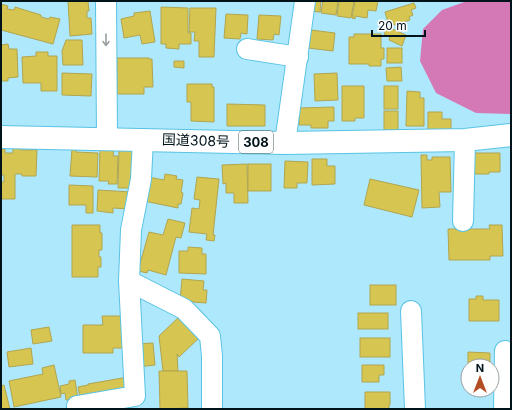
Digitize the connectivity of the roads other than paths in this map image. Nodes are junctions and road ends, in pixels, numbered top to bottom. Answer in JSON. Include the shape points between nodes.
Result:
{"nodes":[{"id":1,"x":106,"y":1,"type":"edge"},
{"id":2,"x":305,"y":1,"type":"edge"},
{"id":3,"x":247,"y":49,"type":"dead end"},
{"id":4,"x":298,"y":57,"type":"junction"},
{"id":5,"x":511,"y":135,"type":"edge"},
{"id":6,"x":1,"y":137,"type":"edge"},
{"id":7,"x":107,"y":138,"type":"junction"},
{"id":8,"x":143,"y":139,"type":"junction"},
{"id":9,"x":465,"y":140,"type":"junction"},
{"id":10,"x":285,"y":143,"type":"junction"},
{"id":11,"x":463,"y":221,"type":"dead end"},
{"id":12,"x":129,"y":281,"type":"junction"},
{"id":13,"x":411,"y":311,"type":"dead end"},
{"id":14,"x":504,"y":351,"type":"dead end"},
{"id":15,"x":78,"y":409,"type":"edge"},
{"id":16,"x":212,"y":409,"type":"edge"},
{"id":17,"x":415,"y":409,"type":"edge"},
{"id":18,"x":504,"y":409,"type":"edge"}],
"edges":[{"from":1,"to":7,"type":"street","one_way":true},
{"from":2,"to":4,"type":"street"},
{"from":3,"to":4,"type":"street"},
{"from":4,"to":10,"type":"street"},
{"from":5,"to":9,"type":"highway","name":"国道308号","number":"308"},
{"from":6,"to":7,"type":"highway","name":"国道308号","number":"308"},
{"from":7,"to":8,"type":"highway","name":"国道308号","number":"308"},
{"from":8,"to":10,"type":"highway","name":"国道308号","number":"308"},
{"from":8,"to":12,"type":"street","via":[[141,179],[131,230]]},
{"from":9,"to":10,"type":"highway","name":"国道308号","number":"308"},
{"from":9,"to":11,"type":"street"},
{"from":12,"to":15,"type":"street","via":[[135,396],[77,406]]},
{"from":12,"to":16,"type":"street","via":[[184,309],[210,336]]},
{"from":13,"to":17,"type":"street"},
{"from":14,"to":18,"type":"street"}]}
